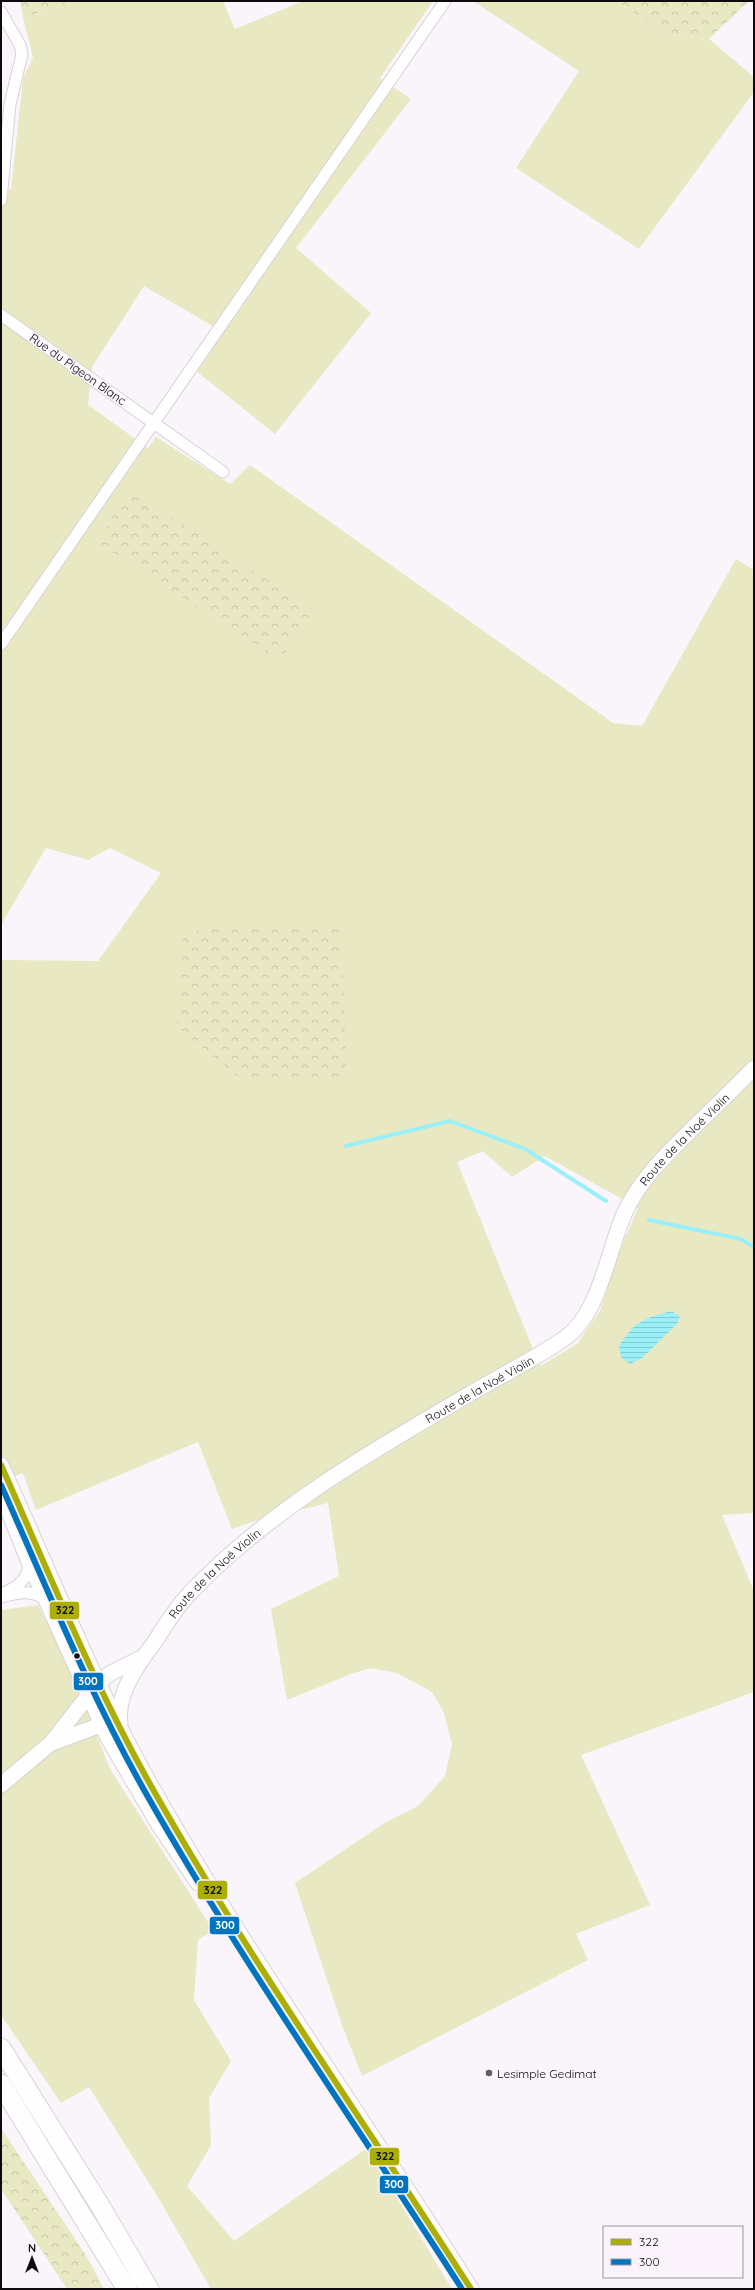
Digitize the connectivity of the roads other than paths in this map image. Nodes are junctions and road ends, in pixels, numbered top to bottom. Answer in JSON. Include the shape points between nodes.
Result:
{"nodes":[{"id":1,"x":445,"y":1,"type":"edge"},
{"id":2,"x":1,"y":12,"type":"edge"},
{"id":3,"x":1,"y":200,"type":"edge"},
{"id":4,"x":1,"y":315,"type":"edge"},
{"id":5,"x":154,"y":423,"type":"junction"},
{"id":6,"x":223,"y":472,"type":"dead end"},
{"id":7,"x":1,"y":644,"type":"edge"},
{"id":8,"x":754,"y":1068,"type":"edge"},
{"id":9,"x":1,"y":1465,"type":"edge"},
{"id":10,"x":1,"y":1492,"type":"edge"},
{"id":11,"x":35,"y":1559,"type":"junction"},
{"id":12,"x":20,"y":1589,"type":"junction"},
{"id":13,"x":43,"y":1591,"type":"junction"},
{"id":14,"x":1,"y":1596,"type":"edge"},
{"id":15,"x":81,"y":1656,"type":"junction"},
{"id":16,"x":143,"y":1658,"type":"junction"},
{"id":17,"x":122,"y":1668,"type":"junction"},
{"id":18,"x":130,"y":1682,"type":"junction"},
{"id":19,"x":96,"y":1690,"type":"junction"},
{"id":20,"x":103,"y":1715,"type":"junction"},
{"id":21,"x":70,"y":1729,"type":"junction"},
{"id":22,"x":121,"y":1730,"type":"junction"},
{"id":23,"x":108,"y":1738,"type":"junction"},
{"id":24,"x":1,"y":1785,"type":"edge"},
{"id":25,"x":155,"y":1793,"type":"junction"},
{"id":26,"x":276,"y":1990,"type":"junction"},
{"id":27,"x":1,"y":2048,"type":"edge"},
{"id":28,"x":1,"y":2084,"type":"edge"},
{"id":29,"x":127,"y":2289,"type":"edge"},
{"id":30,"x":149,"y":2289,"type":"edge"},
{"id":31,"x":471,"y":2289,"type":"edge"}],
"edges":[{"from":1,"to":5,"type":"street"},
{"from":2,"to":3,"type":"street","via":[[20,45],[22,54],[10,104]]},
{"from":4,"to":5,"type":"street","name":"Rue du Pigeon Blanc"},
{"from":5,"to":6,"type":"street","name":"Rue du Pigeon Blanc"},
{"from":5,"to":7,"type":"street"},
{"from":8,"to":16,"type":"main road","name":"Route de la Noé Violin","via":[[658,1163],[639,1186],[625,1213],[596,1294],[584,1318],[567,1337],[333,1478],[262,1527],[189,1594]]},
{"from":9,"to":11,"type":"main road"},
{"from":10,"to":11,"type":"main road"},
{"from":11,"to":12,"type":"street"},
{"from":11,"to":13,"type":"main road"},
{"from":11,"to":15,"type":"main road"},
{"from":12,"to":13,"type":"street"},
{"from":12,"to":13,"type":"street","via":[[34,1594]]},
{"from":12,"to":14,"type":"street"},
{"from":13,"to":15,"type":"main road"},
{"from":13,"to":15,"type":"main road","via":[[57,1609]]},
{"from":13,"to":19,"type":"main road"},
{"from":15,"to":17,"type":"main road","via":[[102,1665]]},
{"from":15,"to":19,"type":"main road"},
{"from":15,"to":21,"type":"main road"},
{"from":16,"to":17,"type":"main road","name":"Route de la Noé Violin"},
{"from":16,"to":18,"type":"main road","name":"Route de la Noé Violin"},
{"from":17,"to":19,"type":"main road","name":"Route de la Noé Violin"},
{"from":18,"to":19,"type":"main road","name":"Route de la Noé Violin","via":[[113,1694]]},
{"from":18,"to":20,"type":"main road","name":"Route de la Noé Violin"},
{"from":18,"to":22,"type":"main road","name":"Route de la Noé Violin","via":[[120,1704]]},
{"from":19,"to":20,"type":"main road"},
{"from":19,"to":21,"type":"main road"},
{"from":20,"to":21,"type":"main road"},
{"from":20,"to":22,"type":"main road"},
{"from":20,"to":23,"type":"main road"},
{"from":20,"to":25,"type":"main road","via":[[138,1774]]},
{"from":21,"to":23,"type":"main road"},
{"from":21,"to":24,"type":"main road"},
{"from":22,"to":25,"type":"main road"},
{"from":23,"to":26,"type":"main road","via":[[189,1870],[236,1939]]},
{"from":25,"to":26,"type":"main road"},
{"from":26,"to":31,"type":"main road"},
{"from":27,"to":30,"type":"highway"},
{"from":28,"to":29,"type":"highway"}]}
